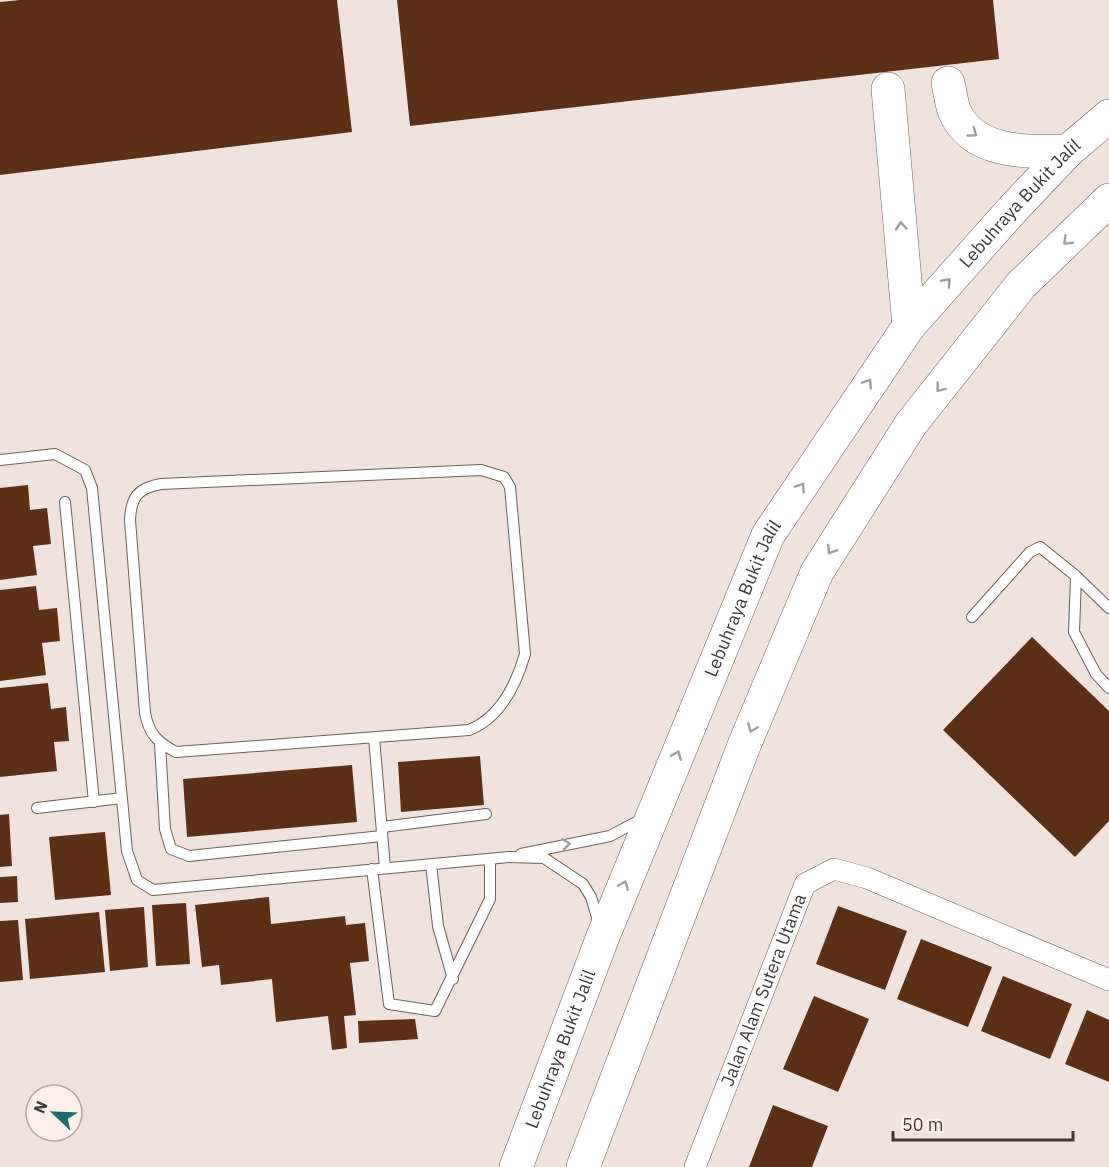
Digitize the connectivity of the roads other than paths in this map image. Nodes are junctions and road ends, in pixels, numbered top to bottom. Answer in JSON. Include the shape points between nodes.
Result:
{"nodes":[{"id":1,"x":948,"y":82,"type":"dead end"},
{"id":2,"x":888,"y":89,"type":"dead end"},
{"id":3,"x":1109,"y":116,"type":"edge"},
{"id":4,"x":1068,"y":151,"type":"junction"},
{"id":5,"x":1109,"y":200,"type":"edge"},
{"id":6,"x":909,"y":326,"type":"junction"},
{"id":7,"x":0,"y":460,"type":"edge"},
{"id":8,"x":65,"y":502,"type":"dead end"},
{"id":9,"x":1076,"y":576,"type":"junction"},
{"id":10,"x":1109,"y":608,"type":"edge"},
{"id":11,"x":972,"y":617,"type":"dead end"},
{"id":12,"x":1109,"y":688,"type":"edge"},
{"id":13,"x":374,"y":737,"type":"junction"},
{"id":14,"x":160,"y":744,"type":"junction"},
{"id":15,"x":122,"y":798,"type":"junction"},
{"id":16,"x":94,"y":801,"type":"junction"},
{"id":17,"x":37,"y":808,"type":"dead end"},
{"id":18,"x":655,"y":810,"type":"junction"},
{"id":19,"x":486,"y":814,"type":"dead end"},
{"id":20,"x":382,"y":832,"type":"junction"},
{"id":21,"x":509,"y":857,"type":"junction"},
{"id":22,"x":490,"y":859,"type":"junction"},
{"id":23,"x":431,"y":864,"type":"junction"},
{"id":24,"x":385,"y":868,"type":"junction"},
{"id":25,"x":372,"y":869,"type":"junction"},
{"id":26,"x":602,"y":939,"type":"junction"},
{"id":27,"x":453,"y":979,"type":"junction"},
{"id":28,"x":1109,"y":980,"type":"edge"},
{"id":29,"x":516,"y":1167,"type":"edge"},
{"id":30,"x":583,"y":1167,"type":"edge"},
{"id":31,"x":695,"y":1167,"type":"edge"}],
"edges":[{"from":1,"to":4,"type":"highway","one_way":true,"via":[[955,111],[967,130],[993,145],[1027,152]]},
{"from":6,"to":2,"type":"highway","one_way":true},
{"from":3,"to":4,"type":"highway","name":"Lebuhraya Bukit Jalil"},
{"from":6,"to":4,"type":"highway","name":"Lebuhraya Bukit Jalil","one_way":true},
{"from":5,"to":30,"type":"highway","one_way":true,"via":[[1013,294],[911,424],[817,572],[745,743]]},
{"from":18,"to":6,"type":"highway","name":"Lebuhraya Bukit Jalil","one_way":true,"via":[[768,535]]},
{"from":7,"to":15,"type":"lane","via":[[55,454],[85,470],[92,488]]},
{"from":8,"to":16,"type":"lane"},
{"from":9,"to":10,"type":"lane"},
{"from":9,"to":11,"type":"lane","via":[[1040,547],[1030,552]]},
{"from":9,"to":12,"type":"lane","via":[[1074,632],[1096,674]]},
{"from":13,"to":14,"type":"lane","via":[[176,752]]},
{"from":13,"to":14,"type":"lane","via":[[469,730],[483,724],[496,714],[520,671],[525,654],[510,487],[504,477],[493,471],[161,484],[137,493],[131,504],[130,520],[145,713],[149,731]]},
{"from":13,"to":20,"type":"lane"},
{"from":14,"to":20,"type":"lane","via":[[165,830],[171,849],[189,856]]},
{"from":15,"to":16,"type":"lane"},
{"from":15,"to":25,"type":"lane","via":[[130,865],[137,880],[153,890]]},
{"from":16,"to":17,"type":"lane"},
{"from":21,"to":18,"type":"lane","one_way":true,"via":[[610,836]]},
{"from":26,"to":18,"type":"highway","name":"Lebuhraya Bukit Jalil","one_way":true},
{"from":19,"to":20,"type":"lane"},
{"from":20,"to":24,"type":"lane"},
{"from":21,"to":22,"type":"lane"},
{"from":21,"to":26,"type":"lane","via":[[544,858],[584,884]]},
{"from":22,"to":23,"type":"lane"},
{"from":22,"to":27,"type":"lane","via":[[490,899]]},
{"from":23,"to":24,"type":"lane"},
{"from":23,"to":27,"type":"lane","via":[[438,926]]},
{"from":24,"to":25,"type":"lane"},
{"from":25,"to":27,"type":"lane","via":[[389,1004],[435,1011]]},
{"from":26,"to":29,"type":"highway","name":"Lebuhraya Bukit Jalil"},
{"from":28,"to":31,"type":"street","name":"Jalan Alam Sutera Utama","via":[[867,878],[834,869],[804,884]]}]}
